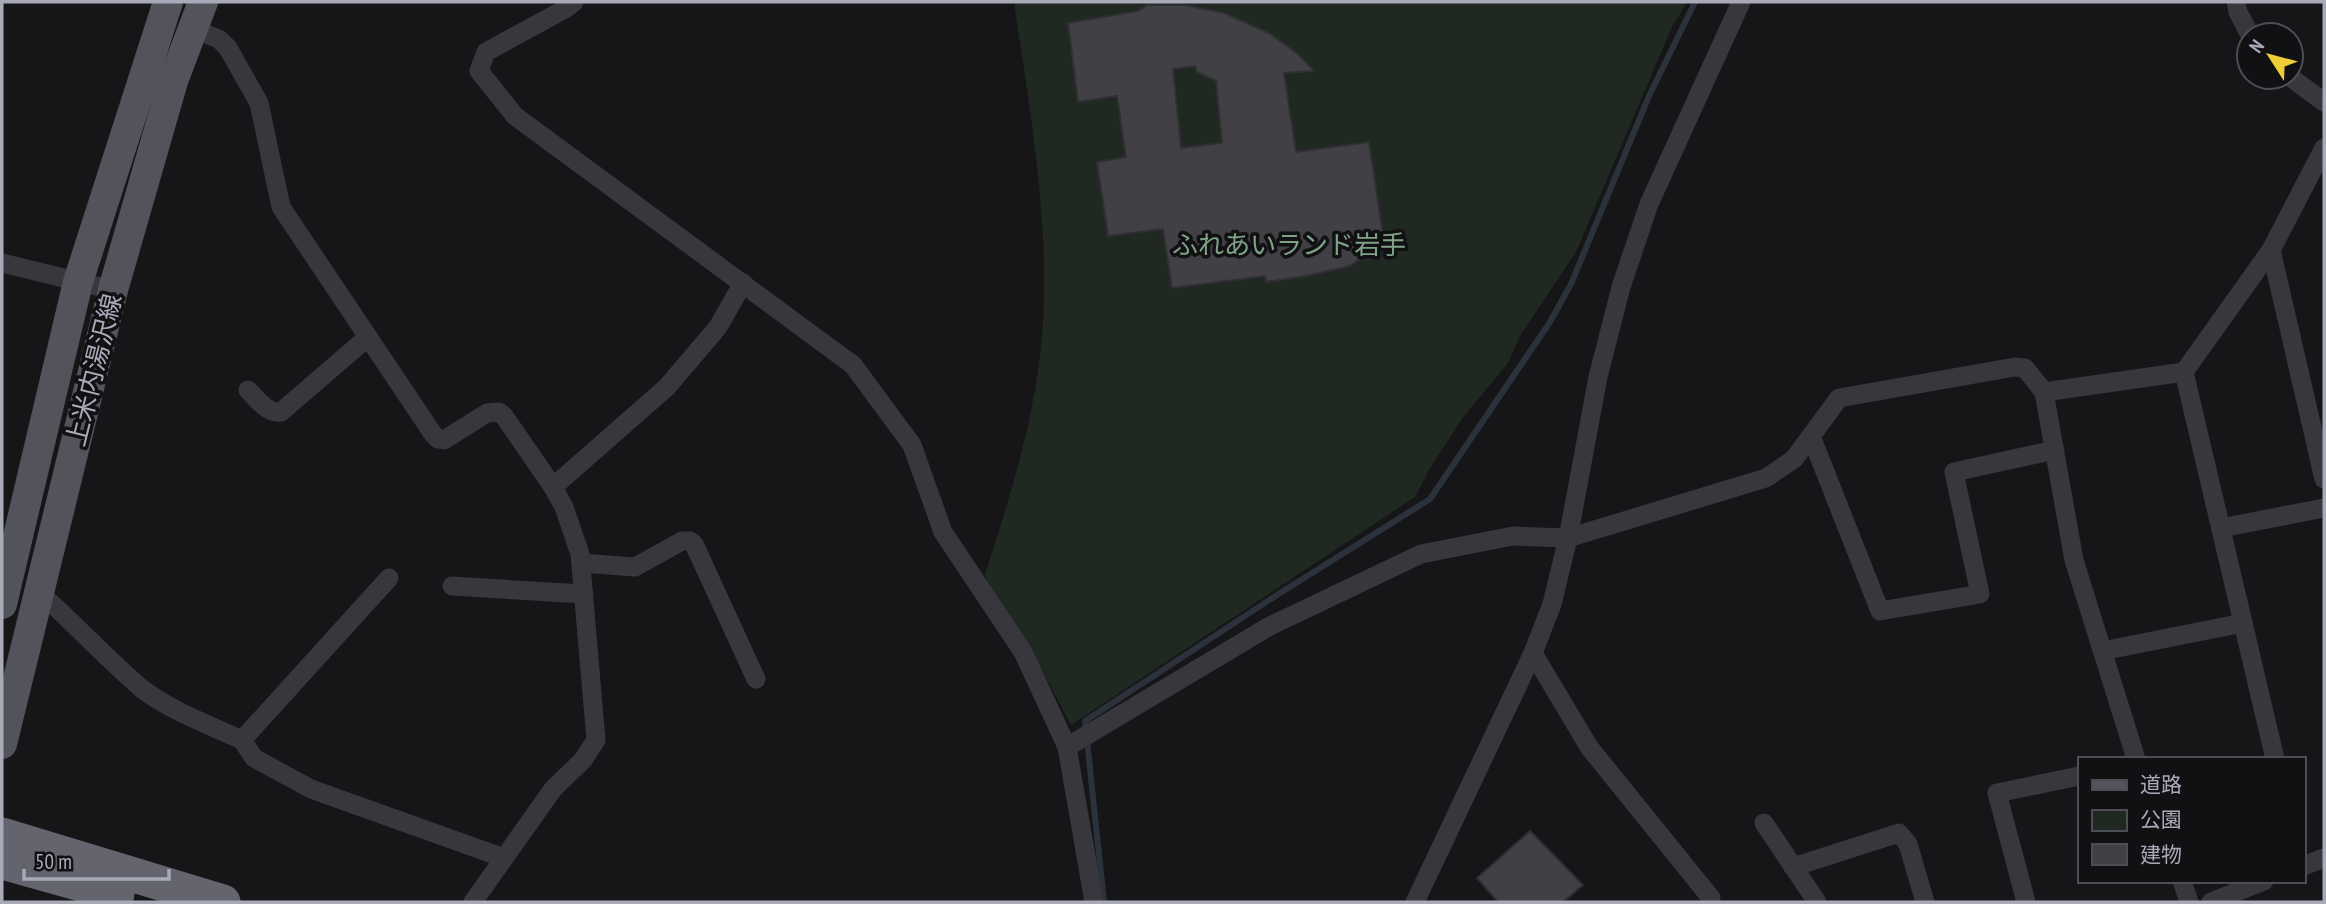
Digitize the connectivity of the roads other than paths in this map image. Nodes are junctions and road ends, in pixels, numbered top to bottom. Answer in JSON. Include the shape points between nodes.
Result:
{"nodes":[{"id":1,"x":168,"y":2,"type":"edge"},
{"id":2,"x":574,"y":2,"type":"edge"},
{"id":3,"x":1741,"y":2,"type":"edge"},
{"id":4,"x":2236,"y":2,"type":"edge"},
{"id":5,"x":198,"y":15,"type":"edge"},
{"id":6,"x":2243,"y":21,"type":"edge"},
{"id":7,"x":2305,"y":88,"type":"edge"},
{"id":8,"x":2324,"y":102,"type":"edge"},
{"id":9,"x":2324,"y":148,"type":"edge"},
{"id":10,"x":2271,"y":250,"type":"junction"},
{"id":11,"x":2,"y":262,"type":"edge"},
{"id":12,"x":78,"y":282,"type":"junction"},
{"id":13,"x":743,"y":283,"type":"junction"},
{"id":14,"x":113,"y":290,"type":"junction"},
{"id":15,"x":368,"y":337,"type":"junction"},
{"id":16,"x":2184,"y":372,"type":"junction"},
{"id":17,"x":248,"y":390,"type":"dead end"},
{"id":18,"x":2044,"y":392,"type":"junction"},
{"id":19,"x":1811,"y":436,"type":"junction"},
{"id":20,"x":2055,"y":450,"type":"junction"},
{"id":21,"x":2324,"y":479,"type":"edge"},
{"id":22,"x":553,"y":486,"type":"junction"},
{"id":23,"x":2324,"y":508,"type":"edge"},
{"id":24,"x":2221,"y":528,"type":"junction"},
{"id":25,"x":1568,"y":538,"type":"junction"},
{"id":26,"x":581,"y":563,"type":"junction"},
{"id":27,"x":389,"y":578,"type":"dead end"},
{"id":28,"x":452,"y":586,"type":"dead end"},
{"id":29,"x":39,"y":592,"type":"junction"},
{"id":30,"x":584,"y":594,"type":"junction"},
{"id":31,"x":2,"y":604,"type":"edge"},
{"id":32,"x":2243,"y":623,"type":"junction"},
{"id":33,"x":2102,"y":650,"type":"junction"},
{"id":34,"x":1533,"y":653,"type":"junction"},
{"id":35,"x":756,"y":679,"type":"dead end"},
{"id":36,"x":242,"y":740,"type":"junction"},
{"id":37,"x":2,"y":744,"type":"edge"},
{"id":38,"x":1071,"y":745,"type":"junction"},
{"id":39,"x":2135,"y":757,"type":"edge"},
{"id":40,"x":2275,"y":757,"type":"edge"},
{"id":41,"x":2078,"y":776,"type":"edge"},
{"id":42,"x":1764,"y":823,"type":"dead end"},
{"id":43,"x":2,"y":835,"type":"edge"},
{"id":44,"x":504,"y":858,"type":"junction"},
{"id":45,"x":2324,"y":858,"type":"edge"},
{"id":46,"x":2,"y":862,"type":"edge"},
{"id":47,"x":2305,"y":865,"type":"edge"},
{"id":48,"x":1793,"y":867,"type":"junction"},
{"id":49,"x":2183,"y":883,"type":"edge"},
{"id":50,"x":2259,"y":883,"type":"edge"},
{"id":51,"x":1711,"y":898,"type":"dead end"},
{"id":52,"x":147,"y":902,"type":"edge"},
{"id":53,"x":223,"y":902,"type":"edge"},
{"id":54,"x":473,"y":902,"type":"edge"},
{"id":55,"x":1094,"y":902,"type":"edge"},
{"id":56,"x":1415,"y":902,"type":"edge"},
{"id":57,"x":1817,"y":902,"type":"edge"},
{"id":58,"x":1925,"y":902,"type":"edge"},
{"id":59,"x":2026,"y":902,"type":"edge"},
{"id":60,"x":2189,"y":902,"type":"edge"},
{"id":61,"x":2211,"y":902,"type":"edge"}],
"edges":[{"from":1,"to":12,"type":"main road","name":"上米内湯沢線"},
{"from":2,"to":13,"type":"street","via":[[486,52],[479,71],[515,116]]},
{"from":3,"to":25,"type":"street","via":[[1650,204],[1621,287],[1598,377]]},
{"from":4,"to":6,"type":"street"},
{"from":5,"to":14,"type":"main road","name":"上米内湯沢線","via":[[173,81]]},
{"from":5,"to":15,"type":"street","via":[[228,48],[259,103],[281,207]]},
{"from":7,"to":8,"type":"street"},
{"from":9,"to":10,"type":"street"},
{"from":10,"to":16,"type":"street"},
{"from":10,"to":21,"type":"street"},
{"from":11,"to":12,"type":"street"},
{"from":12,"to":14,"type":"street"},
{"from":12,"to":31,"type":"main road","name":"上米内湯沢線"},
{"from":13,"to":22,"type":"street","via":[[718,327],[667,387]]},
{"from":13,"to":38,"type":"street","via":[[853,365],[912,445],[943,532],[1023,652]]},
{"from":14,"to":29,"type":"main road","name":"上米内湯沢線"},
{"from":15,"to":17,"type":"street","via":[[281,412],[267,409]]},
{"from":15,"to":22,"type":"street","via":[[438,439],[444,440],[487,413],[499,412]]},
{"from":16,"to":18,"type":"street"},
{"from":16,"to":24,"type":"street"},
{"from":18,"to":19,"type":"street","via":[[2025,368],[2015,368],[1839,398]]},
{"from":18,"to":20,"type":"street"},
{"from":19,"to":20,"type":"street","via":[[1880,611],[1980,594],[1954,472]]},
{"from":19,"to":25,"type":"street","via":[[1794,459],[1766,478]]},
{"from":20,"to":33,"type":"street","via":[[2074,560]]},
{"from":22,"to":26,"type":"street"},
{"from":23,"to":24,"type":"street"},
{"from":24,"to":32,"type":"street"},
{"from":25,"to":34,"type":"street","via":[[1552,604]]},
{"from":25,"to":38,"type":"street","via":[[1513,536],[1421,554],[1270,626]]},
{"from":26,"to":30,"type":"street"},
{"from":26,"to":35,"type":"street","via":[[635,567],[690,541]]},
{"from":27,"to":36,"type":"street"},
{"from":28,"to":30,"type":"street"},
{"from":29,"to":36,"type":"street","via":[[143,690]]},
{"from":29,"to":37,"type":"main road","name":"上米内湯沢線"},
{"from":30,"to":44,"type":"street","via":[[596,740],[553,789]]},
{"from":32,"to":33,"type":"street"},
{"from":32,"to":40,"type":"street"},
{"from":33,"to":39,"type":"street"},
{"from":34,"to":51,"type":"street","via":[[1589,747]]},
{"from":34,"to":56,"type":"street"},
{"from":36,"to":44,"type":"street","via":[[254,758],[311,789]]},
{"from":38,"to":55,"type":"street"},
{"from":41,"to":59,"type":"street","via":[[1997,793]]},
{"from":42,"to":48,"type":"street"},
{"from":43,"to":53,"type":"highway"},
{"from":44,"to":54,"type":"street"},
{"from":45,"to":47,"type":"street"},
{"from":46,"to":52,"type":"highway"},
{"from":48,"to":57,"type":"street"},
{"from":48,"to":58,"type":"street","via":[[1899,833],[1908,844]]},
{"from":49,"to":60,"type":"street"},
{"from":50,"to":61,"type":"street"}]}
